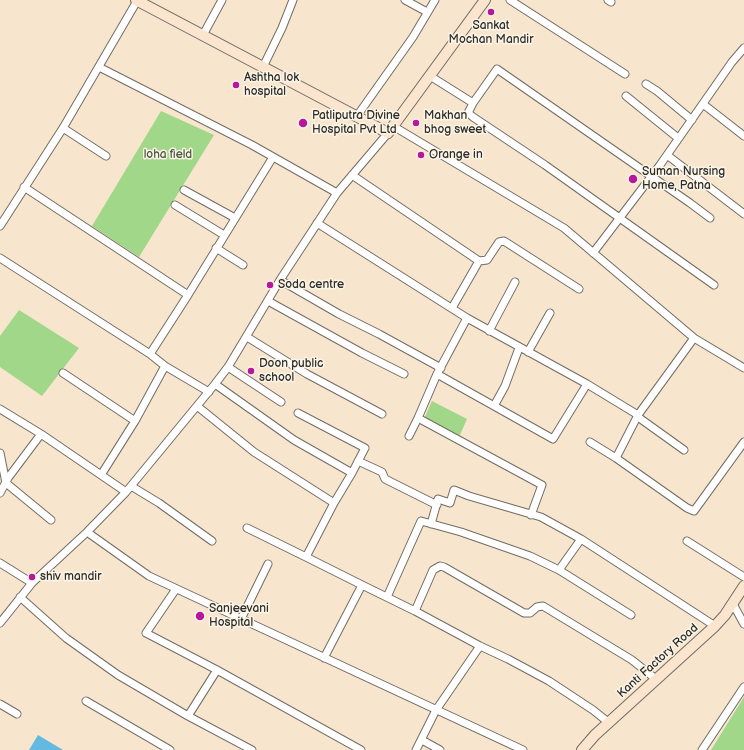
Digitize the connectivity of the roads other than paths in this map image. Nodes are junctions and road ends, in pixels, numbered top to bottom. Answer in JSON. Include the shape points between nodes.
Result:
{"nodes":[{"id":1,"x":137,"y":0,"type":"edge"},
{"id":2,"x":222,"y":0,"type":"edge"},
{"id":3,"x":293,"y":0,"type":"edge"},
{"id":4,"x":405,"y":0,"type":"edge"},
{"id":5,"x":435,"y":0,"type":"edge"},
{"id":6,"x":485,"y":0,"type":"edge"},
{"id":7,"x":510,"y":0,"type":"edge"},
{"id":8,"x":150,"y":3,"type":"edge"},
{"id":9,"x":427,"y":12,"type":"junction"},
{"id":10,"x":204,"y":35,"type":"junction"},
{"id":11,"x":744,"y":48,"type":"edge"},
{"id":12,"x":99,"y":67,"type":"junction"},
{"id":13,"x":263,"y":67,"type":"junction"},
{"id":14,"x":625,"y":74,"type":"dead end"},
{"id":15,"x":430,"y":76,"type":"junction"},
{"id":16,"x":646,"y":84,"type":"dead end"},
{"id":17,"x":626,"y":96,"type":"dead end"},
{"id":18,"x":473,"y":104,"type":"junction"},
{"id":19,"x":703,"y":104,"type":"junction"},
{"id":20,"x":357,"y":116,"type":"junction"},
{"id":21,"x":692,"y":120,"type":"junction"},
{"id":22,"x":63,"y":128,"type":"junction"},
{"id":23,"x":391,"y":129,"type":"junction"},
{"id":24,"x":744,"y":136,"type":"edge"},
{"id":25,"x":678,"y":138,"type":"junction"},
{"id":26,"x":667,"y":155,"type":"junction"},
{"id":27,"x":106,"y":156,"type":"dead end"},
{"id":28,"x":273,"y":157,"type":"junction"},
{"id":29,"x":352,"y":175,"type":"junction"},
{"id":30,"x":652,"y":176,"type":"junction"},
{"id":31,"x":24,"y":187,"type":"junction"},
{"id":32,"x":184,"y":190,"type":"dead end"},
{"id":33,"x":337,"y":193,"type":"junction"},
{"id":34,"x":175,"y":205,"type":"dead end"},
{"id":35,"x":744,"y":214,"type":"edge"},
{"id":36,"x":620,"y":217,"type":"junction"},
{"id":37,"x":235,"y":218,"type":"junction"},
{"id":38,"x":710,"y":218,"type":"dead end"},
{"id":39,"x":317,"y":223,"type":"junction"},
{"id":40,"x":0,"y":226,"type":"edge"},
{"id":41,"x":224,"y":235,"type":"junction"},
{"id":42,"x":216,"y":248,"type":"junction"},
{"id":43,"x":594,"y":253,"type":"junction"},
{"id":44,"x":0,"y":258,"type":"edge"},
{"id":45,"x":479,"y":261,"type":"junction"},
{"id":46,"x":243,"y":265,"type":"dead end"},
{"id":47,"x":280,"y":280,"type":"junction"},
{"id":48,"x":515,"y":282,"type":"dead end"},
{"id":49,"x":714,"y":285,"type":"dead end"},
{"id":50,"x":579,"y":289,"type":"dead end"},
{"id":51,"x":188,"y":295,"type":"junction"},
{"id":52,"x":268,"y":301,"type":"junction"},
{"id":53,"x":452,"y":308,"type":"junction"},
{"id":54,"x":550,"y":313,"type":"dead end"},
{"id":55,"x":467,"y":318,"type":"junction"},
{"id":56,"x":489,"y":331,"type":"junction"},
{"id":57,"x":246,"y":337,"type":"junction"},
{"id":58,"x":694,"y":338,"type":"junction"},
{"id":59,"x":519,"y":348,"type":"junction"},
{"id":60,"x":528,"y":352,"type":"junction"},
{"id":61,"x":150,"y":354,"type":"junction"},
{"id":62,"x":165,"y":366,"type":"junction"},
{"id":63,"x":228,"y":367,"type":"junction"},
{"id":64,"x":744,"y":368,"type":"edge"},
{"id":65,"x":439,"y":371,"type":"junction"},
{"id":66,"x":63,"y":373,"type":"dead end"},
{"id":67,"x":404,"y":374,"type":"dead end"},
{"id":68,"x":215,"y":384,"type":"junction"},
{"id":69,"x":587,"y":384,"type":"junction"},
{"id":70,"x":209,"y":392,"type":"junction"},
{"id":71,"x":280,"y":402,"type":"dead end"},
{"id":72,"x":197,"y":406,"type":"junction"},
{"id":73,"x":494,"y":406,"type":"junction"},
{"id":74,"x":0,"y":409,"type":"edge"},
{"id":75,"x":298,"y":413,"type":"dead end"},
{"id":76,"x":382,"y":414,"type":"dead end"},
{"id":77,"x":638,"y":416,"type":"junction"},
{"id":78,"x":418,"y":418,"type":"junction"},
{"id":79,"x":135,"y":421,"type":"junction"},
{"id":80,"x":41,"y":434,"type":"junction"},
{"id":81,"x":409,"y":436,"type":"dead end"},
{"id":82,"x":590,"y":442,"type":"dead end"},
{"id":83,"x":744,"y":442,"type":"edge"},
{"id":84,"x":684,"y":450,"type":"dead end"},
{"id":85,"x":0,"y":453,"type":"edge"},
{"id":86,"x":616,"y":458,"type":"junction"},
{"id":87,"x":358,"y":461,"type":"junction"},
{"id":88,"x":352,"y":473,"type":"junction"},
{"id":89,"x":101,"y":475,"type":"junction"},
{"id":90,"x":6,"y":483,"type":"junction"},
{"id":91,"x":128,"y":489,"type":"junction"},
{"id":92,"x":0,"y":493,"type":"edge"},
{"id":93,"x":334,"y":503,"type":"junction"},
{"id":94,"x":436,"y":505,"type":"junction"},
{"id":95,"x":531,"y":514,"type":"junction"},
{"id":96,"x":51,"y":520,"type":"dead end"},
{"id":97,"x":431,"y":524,"type":"junction"},
{"id":98,"x":247,"y":528,"type":"dead end"},
{"id":99,"x":87,"y":532,"type":"junction"},
{"id":100,"x":581,"y":539,"type":"junction"},
{"id":101,"x":212,"y":541,"type":"dead end"},
{"id":102,"x":688,"y":541,"type":"dead end"},
{"id":103,"x":306,"y":557,"type":"junction"},
{"id":104,"x":0,"y":563,"type":"edge"},
{"id":105,"x":268,"y":564,"type":"dead end"},
{"id":106,"x":559,"y":570,"type":"junction"},
{"id":107,"x":744,"y":577,"type":"edge"},
{"id":108,"x":32,"y":583,"type":"junction"},
{"id":109,"x":362,"y":585,"type":"junction"},
{"id":110,"x":744,"y":587,"type":"edge"},
{"id":111,"x":176,"y":589,"type":"junction"},
{"id":112,"x":20,"y":597,"type":"junction"},
{"id":113,"x":386,"y":597,"type":"junction"},
{"id":114,"x":733,"y":604,"type":"junction"},
{"id":115,"x":415,"y":611,"type":"junction"},
{"id":116,"x":631,"y":615,"type":"dead end"},
{"id":117,"x":241,"y":619,"type":"junction"},
{"id":118,"x":0,"y":623,"type":"edge"},
{"id":119,"x":744,"y":624,"type":"edge"},
{"id":120,"x":715,"y":626,"type":"junction"},
{"id":121,"x":480,"y":646,"type":"junction"},
{"id":122,"x":324,"y":658,"type":"junction"},
{"id":123,"x":217,"y":670,"type":"junction"},
{"id":124,"x":657,"y":680,"type":"junction"},
{"id":125,"x":744,"y":687,"type":"edge"},
{"id":126,"x":86,"y":701,"type":"dead end"},
{"id":127,"x":0,"y":704,"type":"edge"},
{"id":128,"x":436,"y":710,"type":"junction"},
{"id":129,"x":17,"y":714,"type":"dead end"},
{"id":130,"x":188,"y":716,"type":"junction"},
{"id":131,"x":608,"y":722,"type":"junction"},
{"id":132,"x":422,"y":740,"type":"junction"},
{"id":133,"x":511,"y":748,"type":"edge"},
{"id":134,"x":170,"y":750,"type":"edge"},
{"id":135,"x":252,"y":750,"type":"edge"},
{"id":136,"x":361,"y":750,"type":"edge"},
{"id":137,"x":416,"y":750,"type":"edge"},
{"id":138,"x":440,"y":750,"type":"edge"},
{"id":139,"x":523,"y":750,"type":"edge"},
{"id":140,"x":582,"y":750,"type":"edge"},
{"id":141,"x":702,"y":750,"type":"edge"}],
"edges":[{"from":1,"to":8,"type":"street"},
{"from":1,"to":12,"type":"street"},
{"from":2,"to":10,"type":"street"},
{"from":3,"to":13,"type":"street"},
{"from":4,"to":9,"type":"street"},
{"from":5,"to":9,"type":"street"},
{"from":6,"to":15,"type":"street"},
{"from":7,"to":14,"type":"street"},
{"from":8,"to":10,"type":"street"},
{"from":9,"to":20,"type":"street","via":[[413,37]]},
{"from":10,"to":13,"type":"street"},
{"from":11,"to":19,"type":"street"},
{"from":12,"to":22,"type":"street"},
{"from":12,"to":28,"type":"street"},
{"from":13,"to":20,"type":"street"},
{"from":15,"to":18,"type":"street"},
{"from":15,"to":23,"type":"street"},
{"from":16,"to":21,"type":"street"},
{"from":17,"to":25,"type":"street"},
{"from":18,"to":30,"type":"street","via":[[497,69]]},
{"from":18,"to":36,"type":"street","via":[[468,113],[473,117]]},
{"from":19,"to":21,"type":"street"},
{"from":19,"to":24,"type":"street"},
{"from":20,"to":23,"type":"street"},
{"from":21,"to":25,"type":"street"},
{"from":22,"to":27,"type":"street"},
{"from":22,"to":31,"type":"street"},
{"from":23,"to":29,"type":"street"},
{"from":23,"to":43,"type":"street","via":[[564,228]]},
{"from":25,"to":26,"type":"street"},
{"from":26,"to":30,"type":"street"},
{"from":26,"to":35,"type":"street"},
{"from":28,"to":33,"type":"street"},
{"from":28,"to":37,"type":"street"},
{"from":29,"to":33,"type":"street"},
{"from":29,"to":45,"type":"street"},
{"from":30,"to":36,"type":"street"},
{"from":30,"to":38,"type":"street"},
{"from":31,"to":40,"type":"street"},
{"from":31,"to":51,"type":"street"},
{"from":32,"to":37,"type":"street"},
{"from":33,"to":39,"type":"street"},
{"from":34,"to":41,"type":"street"},
{"from":36,"to":43,"type":"street"},
{"from":36,"to":49,"type":"street"},
{"from":37,"to":41,"type":"street"},
{"from":39,"to":47,"type":"street"},
{"from":39,"to":53,"type":"street"},
{"from":41,"to":42,"type":"street"},
{"from":42,"to":46,"type":"street"},
{"from":42,"to":51,"type":"street"},
{"from":43,"to":58,"type":"street"},
{"from":44,"to":61,"type":"street"},
{"from":45,"to":50,"type":"street","via":[[487,260],[499,242],[504,241]]},
{"from":45,"to":53,"type":"street"},
{"from":47,"to":52,"type":"street"},
{"from":47,"to":65,"type":"street","via":[[379,334]]},
{"from":48,"to":56,"type":"street"},
{"from":51,"to":61,"type":"street"},
{"from":52,"to":57,"type":"street"},
{"from":52,"to":67,"type":"street"},
{"from":53,"to":55,"type":"street"},
{"from":54,"to":60,"type":"street"},
{"from":55,"to":56,"type":"street"},
{"from":55,"to":65,"type":"street"},
{"from":56,"to":59,"type":"street"},
{"from":57,"to":63,"type":"street"},
{"from":57,"to":76,"type":"street","via":[[307,374]]},
{"from":58,"to":64,"type":"street"},
{"from":58,"to":77,"type":"street"},
{"from":59,"to":60,"type":"street"},
{"from":59,"to":73,"type":"street"},
{"from":60,"to":69,"type":"street"},
{"from":61,"to":62,"type":"street"},
{"from":62,"to":70,"type":"street"},
{"from":62,"to":79,"type":"street"},
{"from":63,"to":68,"type":"street"},
{"from":63,"to":71,"type":"street"},
{"from":65,"to":73,"type":"street"},
{"from":65,"to":78,"type":"street"},
{"from":66,"to":79,"type":"street"},
{"from":68,"to":70,"type":"street"},
{"from":68,"to":88,"type":"street","via":[[294,440]]},
{"from":69,"to":73,"type":"street","via":[[553,439]]},
{"from":69,"to":77,"type":"street"},
{"from":70,"to":72,"type":"street"},
{"from":72,"to":91,"type":"street"},
{"from":72,"to":93,"type":"street","via":[[254,452]]},
{"from":74,"to":80,"type":"street"},
{"from":75,"to":87,"type":"street","via":[[365,448]]},
{"from":77,"to":84,"type":"street"},
{"from":77,"to":86,"type":"street"},
{"from":78,"to":81,"type":"street"},
{"from":78,"to":95,"type":"street","via":[[542,485]]},
{"from":79,"to":89,"type":"street"},
{"from":80,"to":89,"type":"street"},
{"from":80,"to":90,"type":"street"},
{"from":82,"to":86,"type":"street"},
{"from":83,"to":86,"type":"street","via":[[694,511]]},
{"from":85,"to":90,"type":"street"},
{"from":87,"to":88,"type":"street"},
{"from":87,"to":94,"type":"street","via":[[382,472],[384,479]]},
{"from":88,"to":93,"type":"street"},
{"from":89,"to":91,"type":"street"},
{"from":90,"to":92,"type":"street"},
{"from":90,"to":96,"type":"street"},
{"from":91,"to":99,"type":"street"},
{"from":91,"to":101,"type":"street","via":[[159,503]]},
{"from":93,"to":103,"type":"street"},
{"from":94,"to":95,"type":"street","via":[[438,500],[450,503],[454,490]]},
{"from":94,"to":97,"type":"street"},
{"from":95,"to":100,"type":"street"},
{"from":97,"to":106,"type":"street","via":[[530,556]]},
{"from":97,"to":113,"type":"street","via":[[421,521]]},
{"from":98,"to":103,"type":"street"},
{"from":99,"to":108,"type":"street"},
{"from":99,"to":111,"type":"street","via":[[149,576]]},
{"from":100,"to":106,"type":"street"},
{"from":100,"to":120,"type":"street"},
{"from":102,"to":107,"type":"street"},
{"from":103,"to":109,"type":"street"},
{"from":104,"to":108,"type":"street"},
{"from":105,"to":117,"type":"street"},
{"from":106,"to":116,"type":"street"},
{"from":108,"to":112,"type":"street"},
{"from":109,"to":113,"type":"street"},
{"from":109,"to":122,"type":"street"},
{"from":110,"to":114,"type":"street","name":"Kanti Factory Road"},
{"from":111,"to":117,"type":"street"},
{"from":111,"to":123,"type":"street","via":[[146,634]]},
{"from":112,"to":118,"type":"street"},
{"from":112,"to":130,"type":"street","via":[[66,638],[118,675]]},
{"from":113,"to":115,"type":"street"},
{"from":114,"to":119,"type":"street"},
{"from":114,"to":120,"type":"street","name":"Kanti Factory Road"},
{"from":115,"to":121,"type":"street"},
{"from":115,"to":124,"type":"street","via":[[434,570],[440,566],[444,567],[524,613],[530,613],[543,606],[632,660]]},
{"from":117,"to":122,"type":"street"},
{"from":120,"to":124,"type":"street","name":"Kanti Factory Road"},
{"from":121,"to":128,"type":"street"},
{"from":121,"to":131,"type":"street","via":[[550,682]]},
{"from":122,"to":128,"type":"street"},
{"from":123,"to":130,"type":"street"},
{"from":123,"to":136,"type":"street"},
{"from":124,"to":131,"type":"street","name":"Kanti Factory Road"},
{"from":125,"to":141,"type":"street"},
{"from":126,"to":134,"type":"street"},
{"from":127,"to":129,"type":"street"},
{"from":128,"to":132,"type":"street"},
{"from":128,"to":133,"type":"street"},
{"from":130,"to":135,"type":"street"},
{"from":131,"to":140,"type":"street","name":"Kanti Factory Road"},
{"from":132,"to":137,"type":"street"},
{"from":132,"to":138,"type":"street"},
{"from":133,"to":139,"type":"street"}]}
